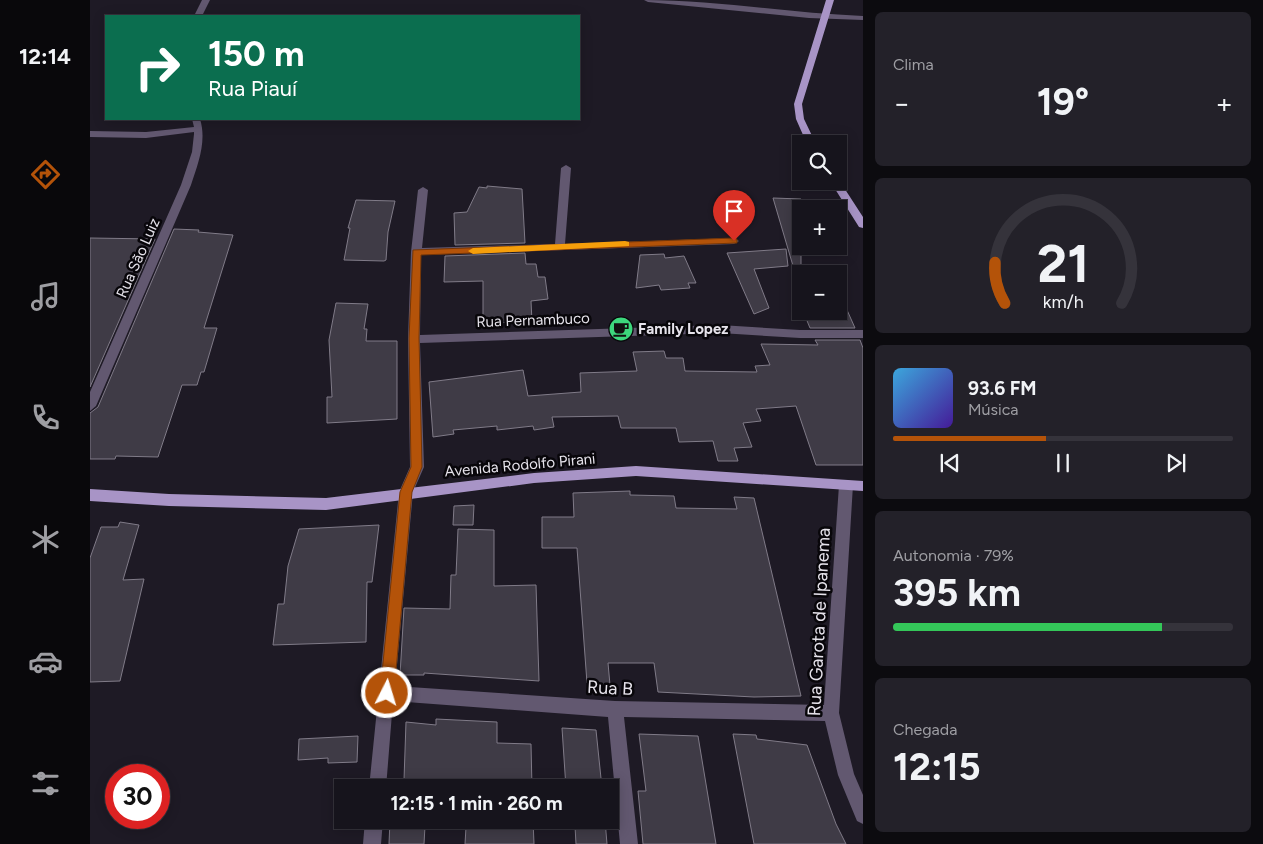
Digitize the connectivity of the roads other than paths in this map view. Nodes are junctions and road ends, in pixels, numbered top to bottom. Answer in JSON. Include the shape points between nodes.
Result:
{"nodes":[{"id":1,"x":206,"y":0,"type":"edge"},
{"id":2,"x":648,"y":0,"type":"edge"},
{"id":3,"x":830,"y":0,"type":"edge"},
{"id":4,"x":718,"y":3,"type":"edge"},
{"id":5,"x":198,"y":15,"type":"edge"},
{"id":6,"x":824,"y":18,"type":"junction"},
{"id":7,"x":863,"y":18,"type":"edge"},
{"id":8,"x":196,"y":124,"type":"edge"},
{"id":9,"x":90,"y":134,"type":"edge"},
{"id":10,"x":808,"y":135,"type":"edge"},
{"id":11,"x":566,"y":168,"type":"dead end"},
{"id":12,"x":423,"y":190,"type":"dead end"},
{"id":13,"x":841,"y":190,"type":"edge"},
{"id":14,"x":863,"y":225,"type":"edge"},
{"id":15,"x":734,"y":241,"type":"dead end"},
{"id":16,"x":560,"y":248,"type":"junction"},
{"id":17,"x":416,"y":252,"type":"junction"},
{"id":18,"x":863,"y":334,"type":"edge"},
{"id":19,"x":414,"y":338,"type":"junction"},
{"id":20,"x":90,"y":406,"type":"edge"},
{"id":21,"x":846,"y":485,"type":"junction"},
{"id":22,"x":863,"y":486,"type":"edge"},
{"id":23,"x":406,"y":492,"type":"junction"},
{"id":24,"x":90,"y":494,"type":"edge"},
{"id":25,"x":387,"y":693,"type":"junction"},
{"id":26,"x":615,"y":708,"type":"junction"},
{"id":27,"x":831,"y":714,"type":"junction"},
{"id":28,"x":378,"y":779,"type":"edge"},
{"id":29,"x":863,"y":815,"type":"edge"},
{"id":30,"x":373,"y":829,"type":"edge"},
{"id":31,"x":372,"y":844,"type":"edge"},
{"id":32,"x":629,"y":844,"type":"edge"}],
"edges":[{"from":1,"to":5,"type":"street"},
{"from":2,"to":4,"type":"street"},
{"from":3,"to":6,"type":"main road"},
{"from":4,"to":6,"type":"street"},
{"from":6,"to":7,"type":"street"},
{"from":6,"to":10,"type":"main road","via":[[798,104],[800,119]]},
{"from":8,"to":9,"type":"street","via":[[146,135]]},
{"from":8,"to":20,"type":"street","name":"Rua São Luiz","via":[[196,149],[186,185]]},
{"from":11,"to":16,"type":"street"},
{"from":12,"to":17,"type":"street"},
{"from":13,"to":14,"type":"main road"},
{"from":15,"to":16,"type":"street"},
{"from":16,"to":17,"type":"street"},
{"from":17,"to":19,"type":"street"},
{"from":18,"to":19,"type":"street","name":"Rua Pernambuco","via":[[720,329]]},
{"from":19,"to":23,"type":"street","via":[[416,467]]},
{"from":21,"to":22,"type":"main road","name":"Avenida Rodolfo Pirani"},
{"from":21,"to":23,"type":"main road","name":"Avenida Rodolfo Pirani","via":[[636,471]]},
{"from":21,"to":27,"type":"street","name":"Rua Garota de Ipanema"},
{"from":23,"to":24,"type":"main road","name":"Avenida Rodolfo Pirani","via":[[326,504]]},
{"from":23,"to":25,"type":"street"},
{"from":25,"to":26,"type":"street","name":"Rua B"},
{"from":25,"to":28,"type":"street"},
{"from":26,"to":27,"type":"street","name":"Rua B"},
{"from":26,"to":32,"type":"street"},
{"from":27,"to":29,"type":"street","name":"Rua Garota de Ipanema","via":[[846,775]]},
{"from":30,"to":31,"type":"street"}]}
